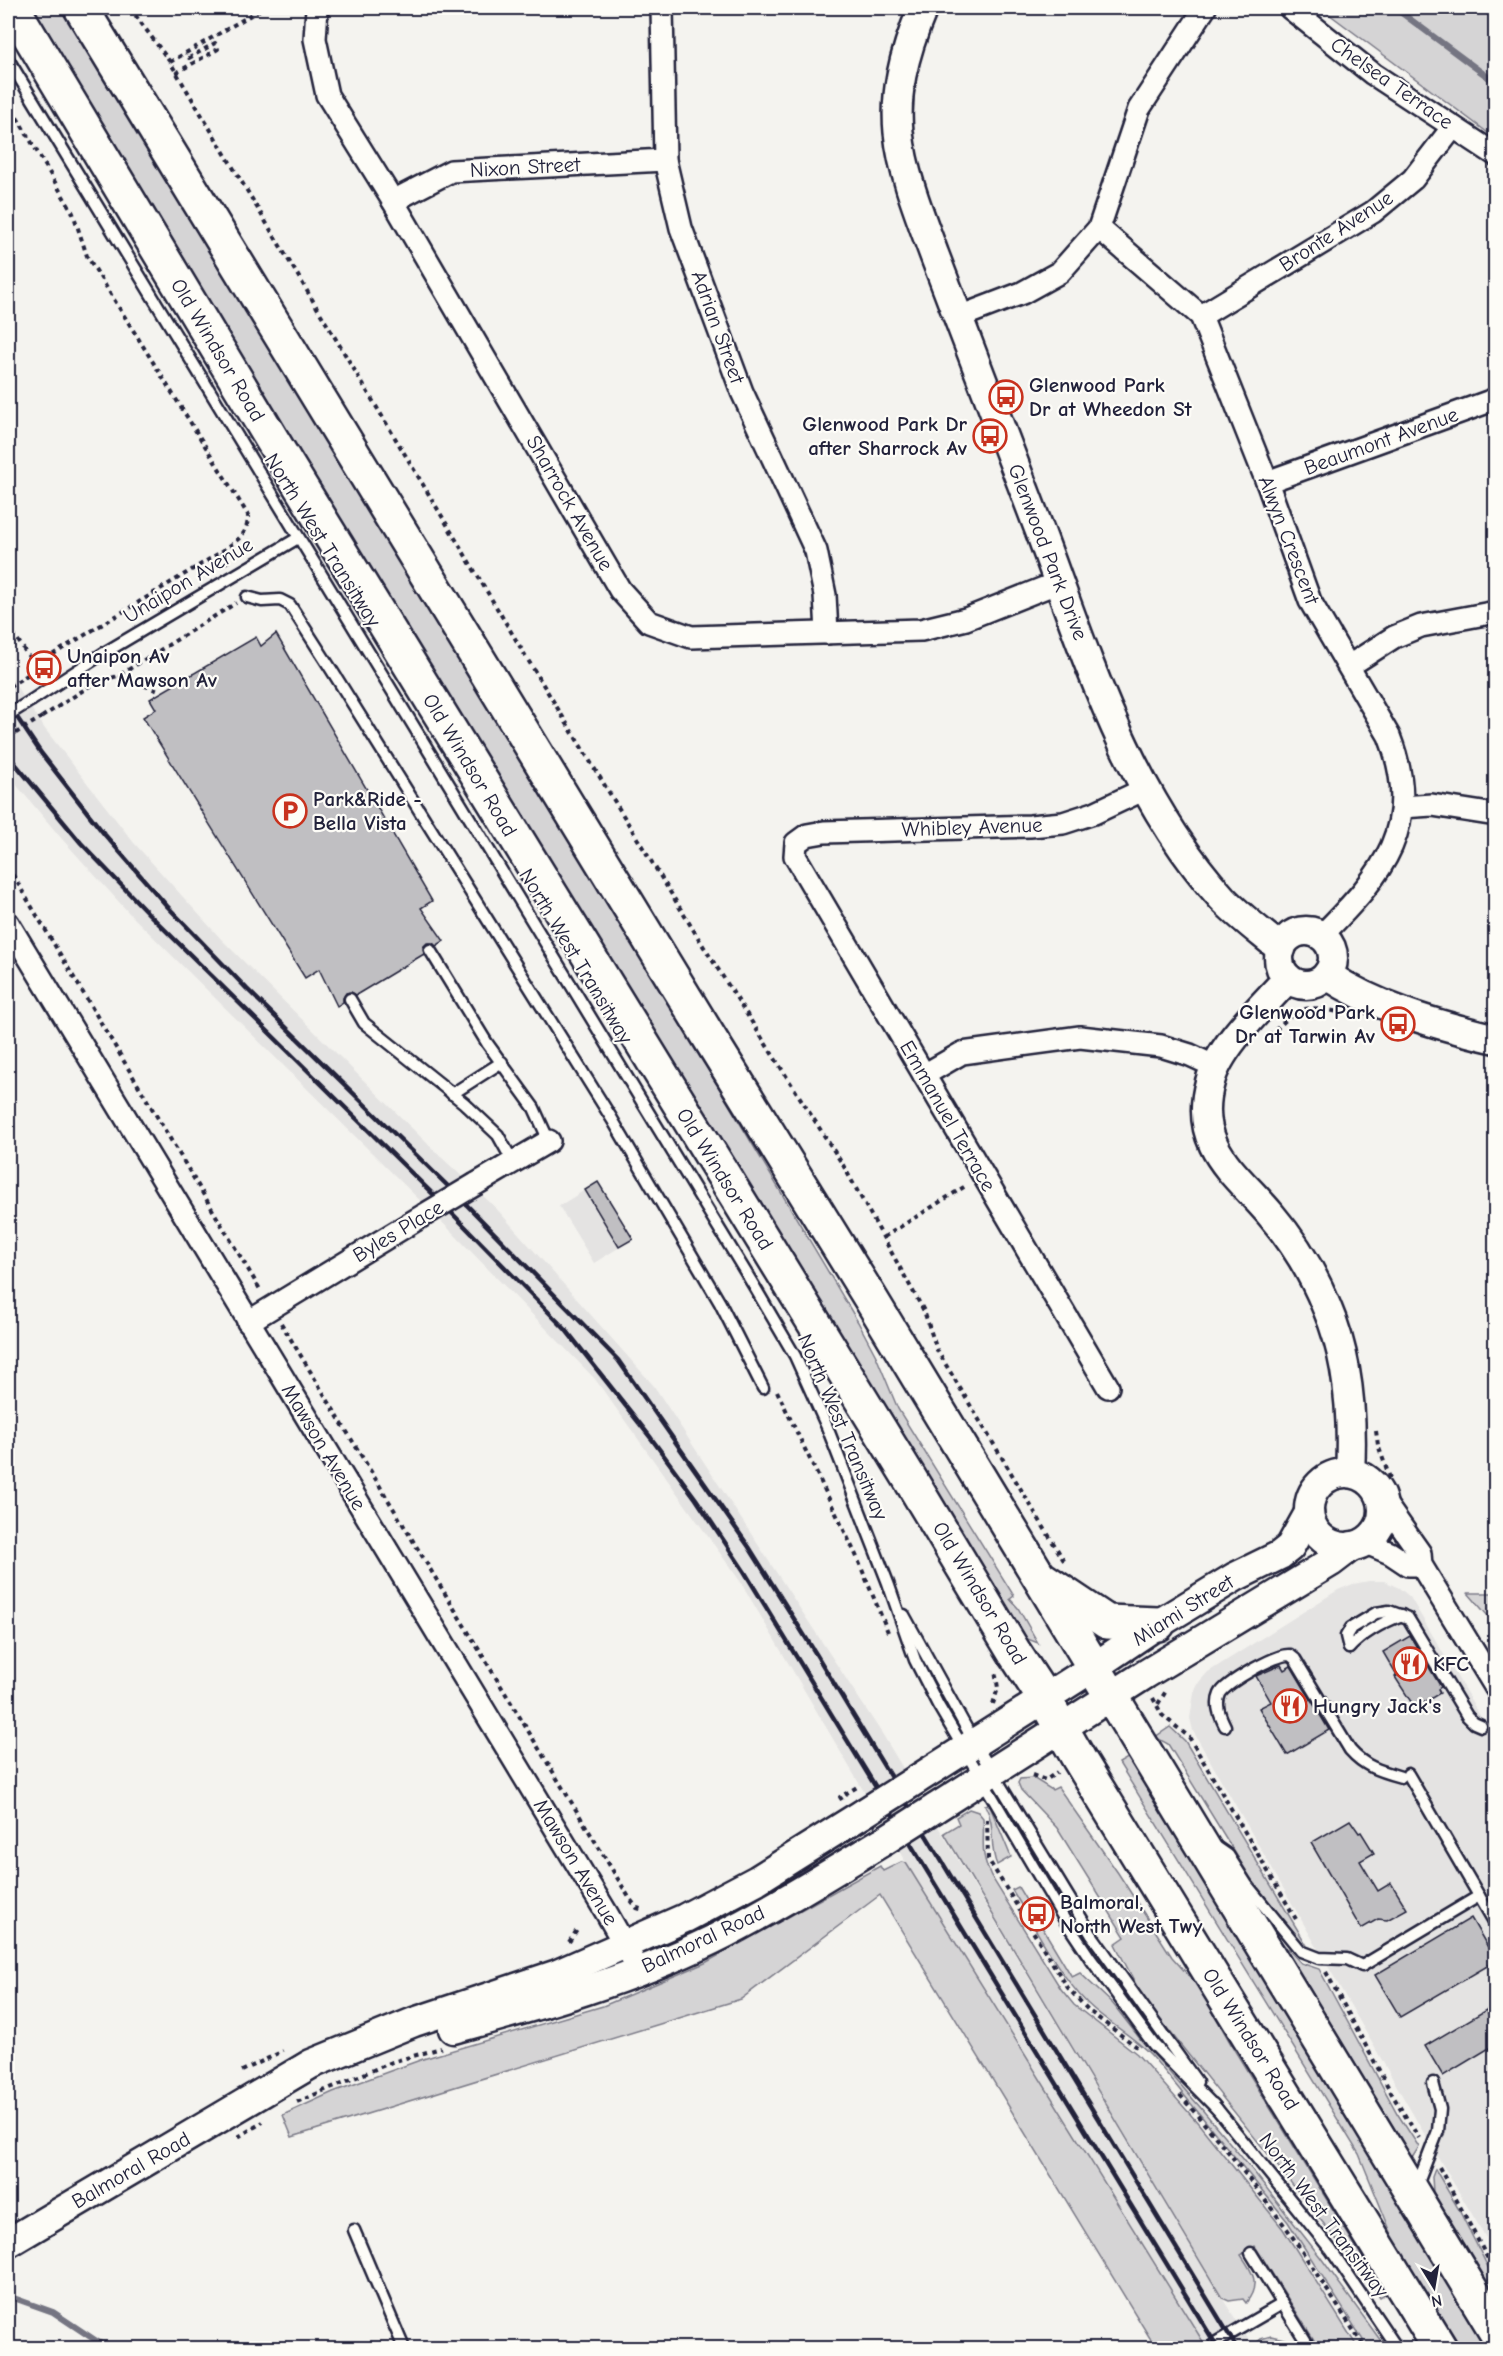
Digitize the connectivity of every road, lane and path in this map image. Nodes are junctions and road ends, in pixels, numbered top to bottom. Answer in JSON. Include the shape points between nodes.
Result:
{"nodes":[{"id":1,"x":13,"y":8,"type":"edge"},
{"id":2,"x":81,"y":8,"type":"edge"},
{"id":3,"x":130,"y":8,"type":"edge"},
{"id":4,"x":263,"y":8,"type":"edge"},
{"id":5,"x":317,"y":8,"type":"edge"},
{"id":6,"x":662,"y":8,"type":"edge"},
{"id":7,"x":923,"y":8,"type":"edge"},
{"id":8,"x":1205,"y":8,"type":"edge"},
{"id":9,"x":1290,"y":8,"type":"edge"},
{"id":10,"x":186,"y":53,"type":"junction"},
{"id":11,"x":8,"y":60,"type":"edge"},
{"id":12,"x":170,"y":62,"type":"junction"},
{"id":13,"x":176,"y":73,"type":"junction"},
{"id":14,"x":8,"y":102,"type":"edge"},
{"id":15,"x":1453,"y":127,"type":"junction"},
{"id":16,"x":1496,"y":155,"type":"edge"},
{"id":17,"x":665,"y":160,"type":"junction"},
{"id":18,"x":393,"y":201,"type":"junction"},
{"id":19,"x":1099,"y":228,"type":"junction"},
{"id":20,"x":1202,"y":316,"type":"junction"},
{"id":21,"x":959,"y":317,"type":"junction"},
{"id":22,"x":1496,"y":399,"type":"edge"},
{"id":23,"x":1267,"y":482,"type":"junction"},
{"id":24,"x":297,"y":538,"type":"junction"},
{"id":25,"x":1059,"y":582,"type":"junction"},
{"id":26,"x":247,"y":597,"type":"joint"},
{"id":27,"x":1496,"y":612,"type":"edge"},
{"id":28,"x":8,"y":625,"type":"edge"},
{"id":29,"x":827,"y":633,"type":"junction"},
{"id":30,"x":1349,"y":666,"type":"junction"},
{"id":31,"x":36,"y":668,"type":"junction"},
{"id":32,"x":118,"y":676,"type":"junction"},
{"id":33,"x":8,"y":687,"type":"edge"},
{"id":34,"x":161,"y":692,"type":"dead end"},
{"id":35,"x":8,"y":715,"type":"edge"},
{"id":36,"x":8,"y":738,"type":"edge"},
{"id":37,"x":1145,"y":789,"type":"junction"},
{"id":38,"x":1402,"y":807,"type":"junction"},
{"id":39,"x":1496,"y":815,"type":"edge"},
{"id":40,"x":796,"y":843,"type":"joint"},
{"id":41,"x":8,"y":867,"type":"edge"},
{"id":42,"x":8,"y":923,"type":"edge"},
{"id":43,"x":1322,"y":935,"type":"junction"},
{"id":44,"x":1281,"y":949,"type":"junction"},
{"id":45,"x":430,"y":950,"type":"dead end"},
{"id":46,"x":1327,"y":975,"type":"junction"},
{"id":47,"x":1288,"y":978,"type":"junction"},
{"id":48,"x":350,"y":999,"type":"dead end"},
{"id":49,"x":1496,"y":1039,"type":"edge"},
{"id":50,"x":502,"y":1062,"type":"junction"},
{"id":51,"x":1216,"y":1067,"type":"junction"},
{"id":52,"x":924,"y":1076,"type":"junction"},
{"id":53,"x":452,"y":1094,"type":"junction"},
{"id":54,"x":549,"y":1141,"type":"joint"},
{"id":55,"x":513,"y":1162,"type":"junction"},
{"id":56,"x":978,"y":1169,"type":"junction"},
{"id":57,"x":884,"y":1237,"type":"junction"},
{"id":58,"x":272,"y":1308,"type":"junction"},
{"id":59,"x":248,"y":1322,"type":"junction"},
{"id":60,"x":1108,"y":1387,"type":"dead end"},
{"id":61,"x":763,"y":1388,"type":"dead end"},
{"id":62,"x":1350,"y":1473,"type":"junction"},
{"id":63,"x":1382,"y":1499,"type":"junction"},
{"id":64,"x":1309,"y":1513,"type":"junction"},
{"id":65,"x":1358,"y":1544,"type":"junction"},
{"id":66,"x":1421,"y":1565,"type":"junction"},
{"id":67,"x":1054,"y":1572,"type":"junction"},
{"id":68,"x":1158,"y":1624,"type":"junction"},
{"id":69,"x":1349,"y":1648,"type":"dead end"},
{"id":70,"x":994,"y":1663,"type":"dead end"},
{"id":71,"x":1094,"y":1667,"type":"junction"},
{"id":72,"x":1496,"y":1688,"type":"edge"},
{"id":73,"x":1112,"y":1696,"type":"junction"},
{"id":74,"x":1044,"y":1698,"type":"junction"},
{"id":75,"x":1153,"y":1698,"type":"dead end"},
{"id":76,"x":993,"y":1705,"type":"dead end"},
{"id":77,"x":1225,"y":1726,"type":"dead end"},
{"id":78,"x":1481,"y":1726,"type":"dead end"},
{"id":79,"x":1061,"y":1728,"type":"junction"},
{"id":80,"x":969,"y":1746,"type":"junction"},
{"id":81,"x":986,"y":1775,"type":"junction"},
{"id":82,"x":985,"y":1811,"type":"dead end"},
{"id":83,"x":1198,"y":1839,"type":"junction"},
{"id":84,"x":1479,"y":1896,"type":"junction"},
{"id":85,"x":630,"y":1899,"type":"dead end"},
{"id":86,"x":1496,"y":1925,"type":"edge"},
{"id":87,"x":1300,"y":1926,"type":"dead end"},
{"id":88,"x":624,"y":1945,"type":"junction"},
{"id":89,"x":1319,"y":1958,"type":"junction"},
{"id":90,"x":639,"y":1970,"type":"junction"},
{"id":91,"x":1139,"y":2049,"type":"dead end"},
{"id":92,"x":1432,"y":2083,"type":"dead end"},
{"id":93,"x":1174,"y":2088,"type":"dead end"},
{"id":94,"x":255,"y":2097,"type":"junction"},
{"id":95,"x":1430,"y":2153,"type":"junction"},
{"id":96,"x":1413,"y":2195,"type":"junction"},
{"id":97,"x":354,"y":2230,"type":"dead end"},
{"id":98,"x":8,"y":2243,"type":"edge"},
{"id":99,"x":1251,"y":2253,"type":"dead end"},
{"id":100,"x":1496,"y":2274,"type":"edge"},
{"id":101,"x":1282,"y":2304,"type":"junction"},
{"id":102,"x":1496,"y":2331,"type":"edge"},
{"id":103,"x":1215,"y":2343,"type":"dead end"},
{"id":104,"x":404,"y":2349,"type":"edge"},
{"id":105,"x":1310,"y":2349,"type":"edge"},
{"id":106,"x":1365,"y":2349,"type":"edge"},
{"id":107,"x":1398,"y":2349,"type":"edge"},
{"id":108,"x":1440,"y":2349,"type":"edge"}],
"edges":[{"from":1,"to":74,"type":"highway","name":"Old Windsor Road","via":[[336,545]]},
{"from":2,"to":67,"type":"highway"},
{"from":3,"to":12,"type":"path"},
{"from":4,"to":10,"type":"path"},
{"from":5,"to":18,"type":"street","name":"Sharrock Avenue","via":[[315,39],[327,95]]},
{"from":6,"to":17,"type":"street","name":"Adrian Street"},
{"from":7,"to":21,"type":"street","name":"Glenwood Park Drive","via":[[902,68],[899,141],[909,187]]},
{"from":8,"to":19,"type":"street","via":[[1139,109]]},
{"from":9,"to":15,"type":"street","name":"Chelsea Terrace","via":[[1373,74]]},
{"from":10,"to":12,"type":"path"},
{"from":10,"to":13,"type":"path","via":[[189,58],[215,43],[218,49]]},
{"from":11,"to":24,"type":"lane","name":"North West Transitway"},
{"from":12,"to":13,"type":"path"},
{"from":13,"to":57,"type":"path","via":[[528,660]]},
{"from":14,"to":31,"type":"path","via":[[73,213],[87,256],[248,515],[248,526],[242,536],[221,552]]},
{"from":15,"to":16,"type":"street","name":"Chelsea Terrace"},
{"from":15,"to":20,"type":"street","name":"Bronte Avenue","via":[[1413,179],[1373,212]]},
{"from":17,"to":18,"type":"street","name":"Nixon Street","via":[[451,171]]},
{"from":17,"to":29,"type":"street","name":"Adrian Street","via":[[681,228],[742,392],[816,551],[825,595]]},
{"from":18,"to":29,"type":"street","name":"Sharrock Avenue","via":[[620,590],[649,622],[691,637]]},
{"from":19,"to":20,"type":"street","name":"Alwyn Crescent"},
{"from":19,"to":21,"type":"street","via":[[1060,272]]},
{"from":20,"to":23,"type":"street","name":"Alwyn Crescent"},
{"from":21,"to":25,"type":"street","name":"Glenwood Park Drive"},
{"from":22,"to":23,"type":"street","name":"Beaumont Avenue"},
{"from":23,"to":30,"type":"street","name":"Alwyn Crescent","via":[[1310,601]]},
{"from":24,"to":35,"type":"lane","name":"Unaipon Avenue","bridge":true},
{"from":24,"to":80,"type":"lane","name":"North West Transitway","via":[[384,675],[795,1356],[888,1583],[915,1660]]},
{"from":25,"to":29,"type":"street","name":"Sharrock Avenue","via":[[966,619],[921,630]]},
{"from":25,"to":37,"type":"street","name":"Glenwood Park Drive"},
{"from":26,"to":32,"type":"path"},
{"from":26,"to":61,"type":"lane","via":[[280,600],[290,605],[612,1119],[720,1303]]},
{"from":27,"to":30,"type":"street","via":[[1421,626],[1394,637]]},
{"from":28,"to":31,"type":"path"},
{"from":30,"to":38,"type":"street","name":"Alwyn Crescent","via":[[1394,748]]},
{"from":31,"to":33,"type":"path"},
{"from":32,"to":34,"type":"path"},
{"from":32,"to":36,"type":"path","bridge":true,"via":[[96,682]]},
{"from":37,"to":40,"type":"street","name":"Whibley Avenue","via":[[1064,823],[824,832],[807,835]]},
{"from":37,"to":44,"type":"street","name":"Glenwood Park Drive","via":[[1222,898]]},
{"from":38,"to":39,"type":"street","via":[[1432,805]]},
{"from":38,"to":43,"type":"street","name":"Alwyn Crescent","via":[[1395,838],[1380,869]]},
{"from":40,"to":52,"type":"street","name":"Emmanuel Terrace","via":[[795,856],[801,868]]},
{"from":41,"to":58,"type":"path"},
{"from":42,"to":59,"type":"street","name":"Mawson Avenue"},
{"from":43,"to":44,"type":"street","via":[[1298,932]]},
{"from":43,"to":46,"type":"street","via":[[1334,958]]},
{"from":44,"to":47,"type":"street","via":[[1280,964]]},
{"from":45,"to":50,"type":"lane"},
{"from":46,"to":47,"type":"street","via":[[1304,985]]},
{"from":46,"to":49,"type":"street","via":[[1349,990],[1397,1010]]},
{"from":47,"to":51,"type":"street","via":[[1233,1040]]},
{"from":48,"to":53,"type":"lane","via":[[364,1023]]},
{"from":50,"to":53,"type":"lane"},
{"from":50,"to":54,"type":"lane","via":[[534,1108]]},
{"from":51,"to":52,"type":"street","via":[[1161,1046],[1080,1037],[962,1053]]},
{"from":51,"to":62,"type":"street","via":[[1208,1092],[1207,1121],[1217,1153],[1293,1245],[1317,1286],[1335,1331],[1351,1413]]},
{"from":52,"to":56,"type":"street","name":"Emmanuel Terrace"},
{"from":53,"to":55,"type":"lane","via":[[498,1135]]},
{"from":54,"to":55,"type":"street","name":"Byles Place"},
{"from":55,"to":58,"type":"street","name":"Byles Place","bridge":true},
{"from":56,"to":57,"type":"path","via":[[962,1177],[967,1186]]},
{"from":56,"to":60,"type":"street","name":"Emmanuel Terrace"},
{"from":57,"to":67,"type":"path","via":[[924,1311],[937,1350]]},
{"from":58,"to":59,"type":"street","name":"Byles Place"},
{"from":58,"to":85,"type":"path"},
{"from":59,"to":88,"type":"street","name":"Mawson Avenue"},
{"from":62,"to":63,"type":"street","via":[[1370,1482]]},
{"from":62,"to":64,"type":"street","via":[[1325,1479],[1313,1494]]},
{"from":63,"to":65,"type":"street","via":[[1381,1523],[1374,1534]]},
{"from":63,"to":66,"type":"street","via":[[1420,1553]]},
{"from":64,"to":65,"type":"street","via":[[1312,1525],[1329,1543]]},
{"from":64,"to":68,"type":"street","name":"Miami Street","via":[[1290,1547],[1280,1555],[1235,1577]]},
{"from":65,"to":66,"type":"street","via":[[1390,1553],[1408,1565]]},
{"from":65,"to":73,"type":"street","name":"Miami Street"},
{"from":66,"to":72,"type":"street"},
{"from":67,"to":68,"type":"highway","via":[[1107,1622]]},
{"from":67,"to":71,"type":"highway"},
{"from":68,"to":71,"type":"street","name":"Miami Street"},
{"from":69,"to":78,"type":"lane","via":[[1346,1636],[1359,1623],[1376,1613],[1402,1615],[1413,1623],[1467,1716]]},
{"from":70,"to":76,"type":"path","via":[[998,1688]]},
{"from":71,"to":73,"type":"highway"},
{"from":71,"to":74,"type":"street","name":"Miami Street"},
{"from":73,"to":79,"type":"street","name":"Balmoral Road"},
{"from":73,"to":83,"type":"highway"},
{"from":74,"to":79,"type":"highway","name":"Old Windsor Road"},
{"from":74,"to":80,"type":"street","name":"Balmoral Road"},
{"from":75,"to":87,"type":"path","via":[[1162,1715],[1189,1737]]},
{"from":77,"to":84,"type":"lane","via":[[1217,1702],[1221,1691],[1277,1656],[1290,1655],[1355,1756],[1373,1770],[1404,1776]]},
{"from":79,"to":81,"type":"street","name":"Balmoral Road"},
{"from":79,"to":108,"type":"highway","name":"Old Windsor Road"},
{"from":80,"to":81,"type":"lane","name":"North West Transitway"},
{"from":80,"to":88,"type":"street","name":"Balmoral Road","bridge":true,"via":[[757,1880]]},
{"from":81,"to":90,"type":"street","name":"Balmoral Road","bridge":true,"via":[[796,1894],[711,1940]]},
{"from":81,"to":107,"type":"lane","name":"North West Transitway","via":[[1066,1922],[1115,1994],[1154,2045],[1217,2109],[1331,2250]]},
{"from":82,"to":91,"type":"path","via":[[988,1859],[1068,1988],[1089,2011]]},
{"from":83,"to":89,"type":"lane","via":[[1220,1848],[1292,1943]]},
{"from":83,"to":96,"type":"highway"},
{"from":84,"to":86,"type":"lane"},
{"from":84,"to":89,"type":"lane","via":[[1362,1966],[1347,1959]]},
{"from":88,"to":90,"type":"street","name":"Mawson Avenue"},
{"from":88,"to":94,"type":"street","name":"Balmoral Road","via":[[555,1975],[414,2022],[311,2064]]},
{"from":89,"to":95,"type":"path","via":[[1393,2096]]},
{"from":90,"to":94,"type":"street","name":"Balmoral Road","via":[[529,2008],[378,2051]]},
{"from":92,"to":95,"type":"lane","via":[[1440,2109]]},
{"from":93,"to":106,"type":"path","via":[[1288,2230]]},
{"from":94,"to":98,"type":"street","name":"Balmoral Road"},
{"from":95,"to":96,"type":"lane"},
{"from":95,"to":100,"type":"path"},
{"from":96,"to":102,"type":"highway"},
{"from":97,"to":104,"type":"lane"},
{"from":99,"to":101,"type":"lane"},
{"from":101,"to":103,"type":"lane"},
{"from":101,"to":105,"type":"lane"}]}
